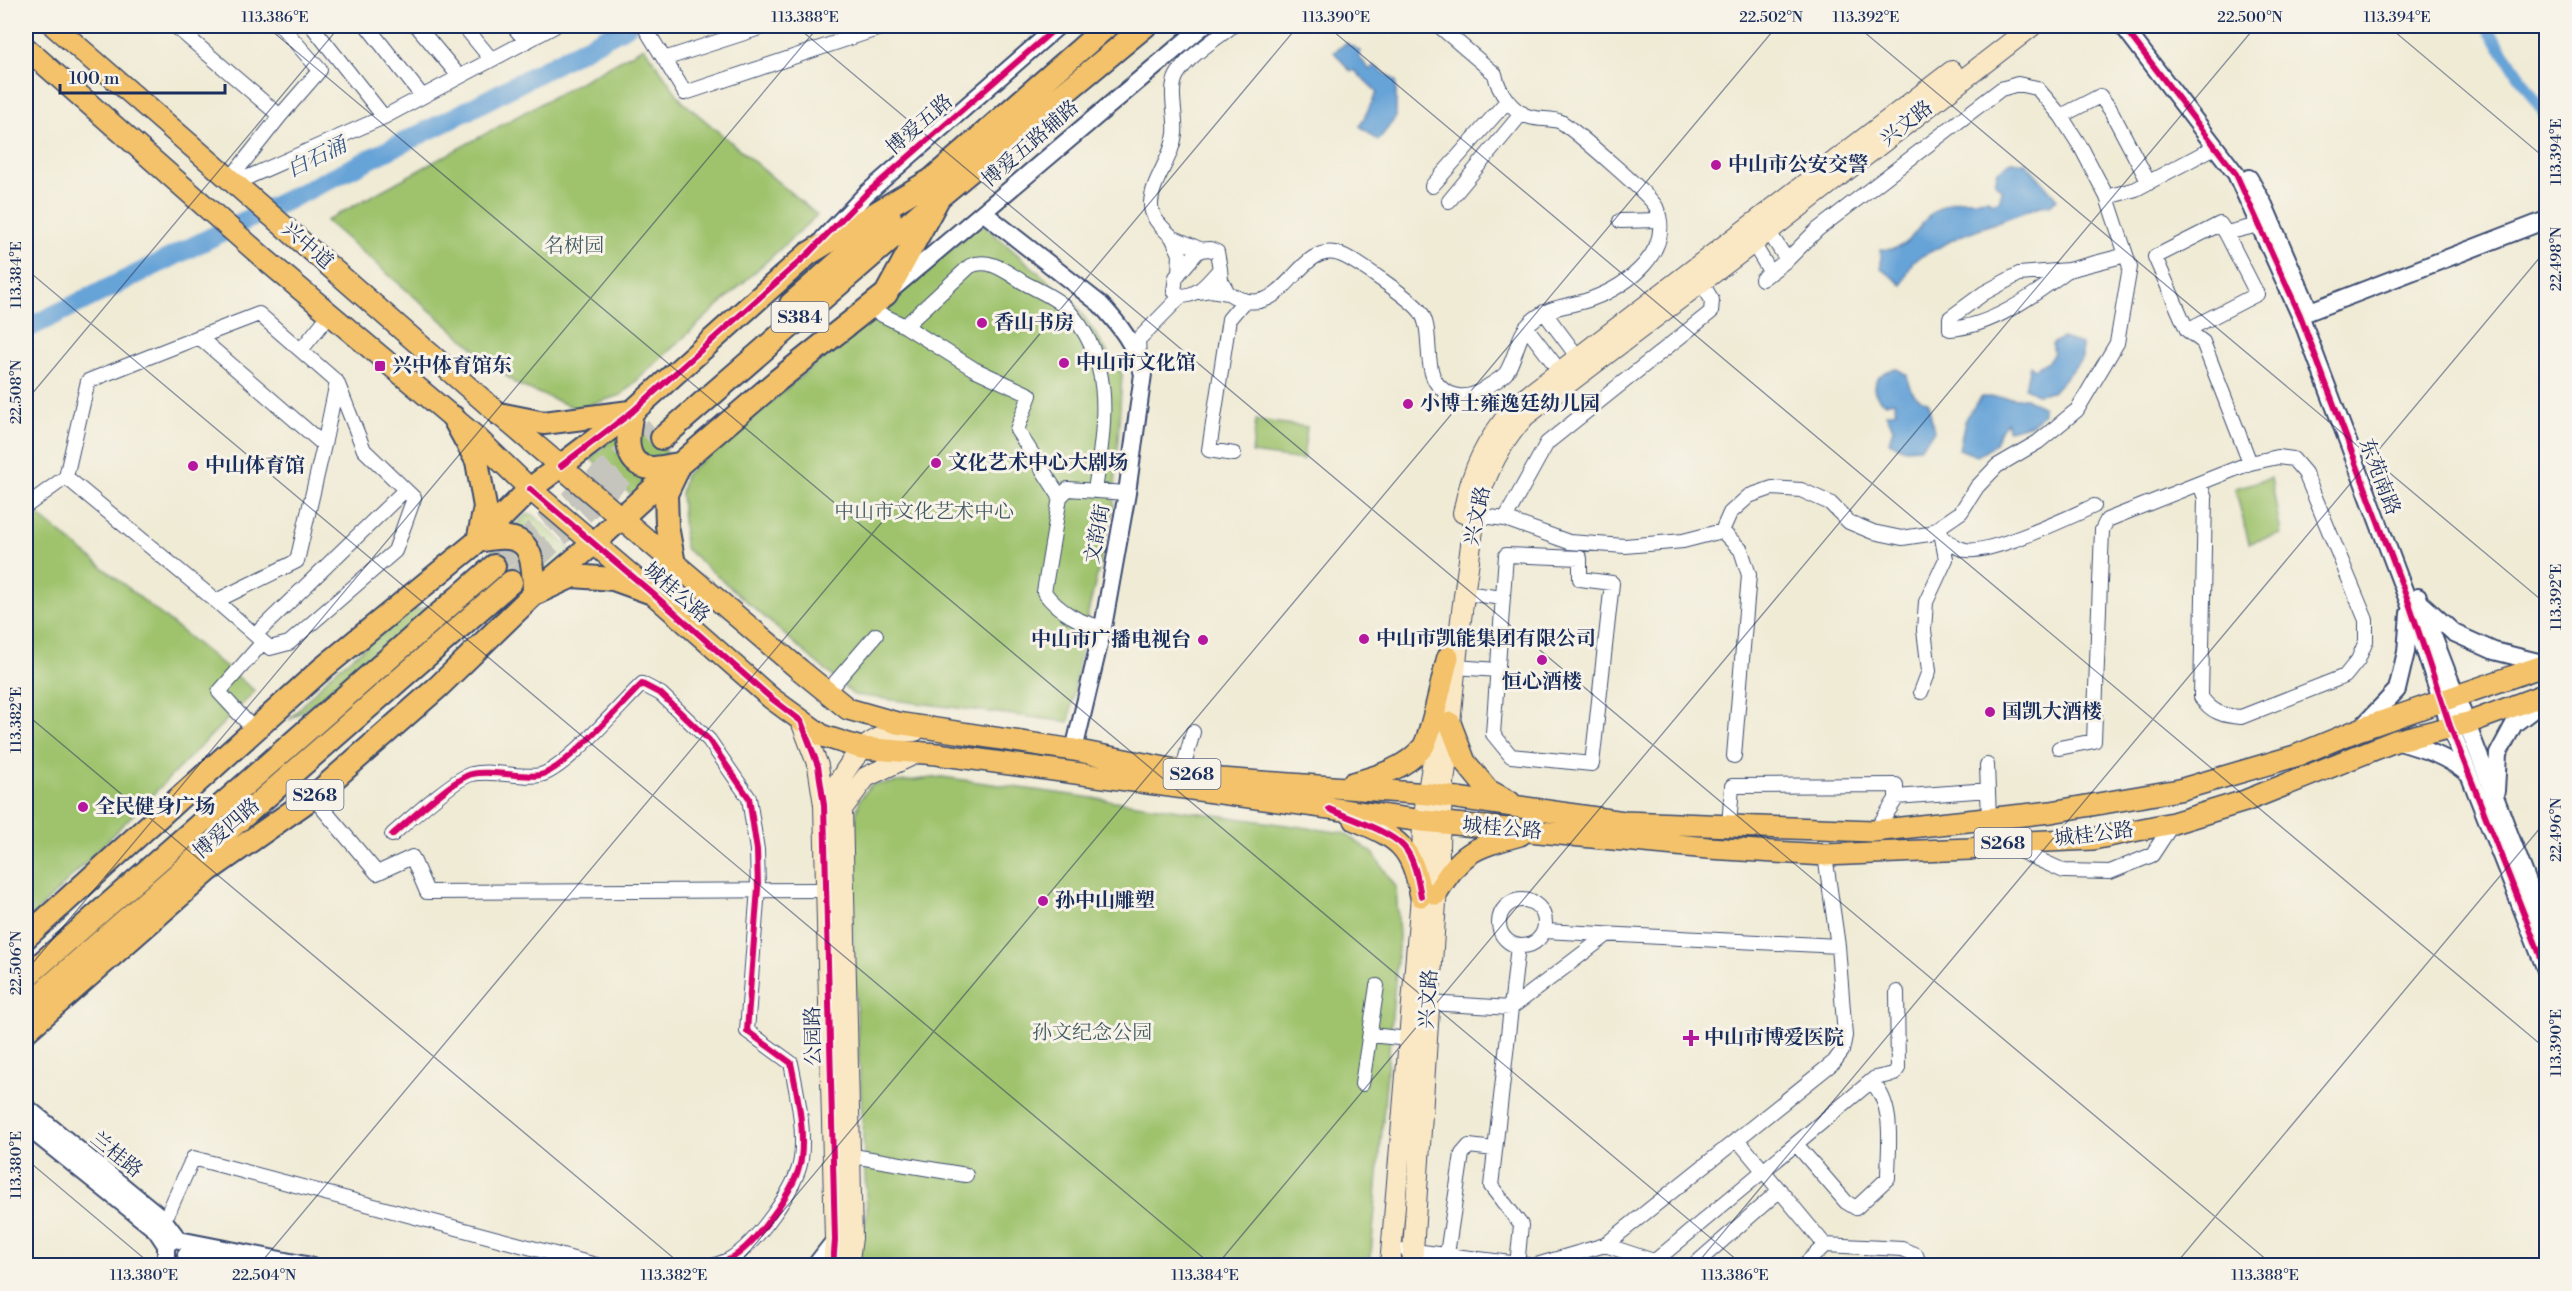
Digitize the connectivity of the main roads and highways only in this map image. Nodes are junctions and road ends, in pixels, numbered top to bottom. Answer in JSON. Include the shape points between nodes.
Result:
{"nodes":[{"id":1,"x":54,"y":26,"type":"edge"},
{"id":2,"x":1107,"y":26,"type":"edge"},
{"id":3,"x":1145,"y":26,"type":"edge"},
{"id":4,"x":2012,"y":26,"type":"edge"},
{"id":5,"x":2032,"y":26,"type":"edge"},
{"id":6,"x":26,"y":48,"type":"edge"},
{"id":7,"x":936,"y":188,"type":"junction"},
{"id":8,"x":632,"y":412,"type":"junction"},
{"id":9,"x":499,"y":414,"type":"junction"},
{"id":10,"x":453,"y":417,"type":"junction"},
{"id":11,"x":659,"y":433,"type":"tunnel mouth"},
{"id":12,"x":476,"y":437,"type":"junction"},
{"id":13,"x":680,"y":464,"type":"junction"},
{"id":14,"x":561,"y":466,"type":"junction"},
{"id":15,"x":530,"y":489,"type":"junction"},
{"id":16,"x":621,"y":518,"type":"junction"},
{"id":17,"x":478,"y":541,"type":"junction"},
{"id":18,"x":593,"y":544,"type":"junction"},
{"id":19,"x":674,"y":564,"type":"junction"},
{"id":20,"x":494,"y":566,"type":"tunnel mouth"},
{"id":21,"x":511,"y":582,"type":"tunnel mouth"},
{"id":22,"x":652,"y":592,"type":"junction"},
{"id":23,"x":534,"y":594,"type":"junction"},
{"id":24,"x":477,"y":612,"type":"junction"},
{"id":25,"x":1451,"y":662,"type":"junction"},
{"id":26,"x":2547,"y":665,"type":"edge"},
{"id":27,"x":2547,"y":694,"type":"edge"},
{"id":28,"x":801,"y":721,"type":"junction"},
{"id":29,"x":1450,"y":723,"type":"junction"},
{"id":30,"x":942,"y":730,"type":"junction"},
{"id":31,"x":861,"y":748,"type":"junction"},
{"id":32,"x":919,"y":752,"type":"junction"},
{"id":33,"x":277,"y":756,"type":"junction"},
{"id":34,"x":1334,"y":788,"type":"junction"},
{"id":35,"x":1437,"y":795,"type":"junction"},
{"id":36,"x":825,"y":805,"type":"junction"},
{"id":37,"x":1521,"y":807,"type":"junction"},
{"id":38,"x":1329,"y":809,"type":"junction"},
{"id":39,"x":157,"y":817,"type":"junction"},
{"id":40,"x":1430,"y":822,"type":"junction"},
{"id":41,"x":1533,"y":832,"type":"junction"},
{"id":42,"x":209,"y":870,"type":"junction"},
{"id":43,"x":1428,"y":895,"type":"junction"},
{"id":44,"x":26,"y":937,"type":"edge"},
{"id":45,"x":26,"y":977,"type":"edge"},
{"id":46,"x":26,"y":1007,"type":"edge"},
{"id":47,"x":26,"y":1031,"type":"edge"},
{"id":48,"x":842,"y":1154,"type":"junction"},
{"id":49,"x":1391,"y":1257,"type":"edge"},
{"id":50,"x":1412,"y":1258,"type":"edge"},
{"id":51,"x":833,"y":1266,"type":"edge"},
{"id":52,"x":848,"y":1266,"type":"edge"}],
"edges":[{"from":1,"to":9,"type":"main road","name":"兴中道"},
{"from":2,"to":7,"type":"highway","number":"S384"},
{"from":3,"to":7,"type":"highway","number":"S384"},
{"from":4,"to":25,"type":"main road","name":"兴文路","via":[[1515,406],[1496,429],[1469,484],[1462,516]]},
{"from":5,"to":25,"type":"main road","name":"兴文路","via":[[1525,416],[1507,436],[1482,487]]},
{"from":6,"to":10,"type":"main road","name":"兴中道","via":[[257,252]]},
{"from":7,"to":8,"type":"highway","via":[[808,254]]},
{"from":7,"to":11,"type":"highway","number":"S384"},
{"from":7,"to":13,"type":"highway","via":[[877,301]]},
{"from":8,"to":9,"type":"highway","via":[[544,423]]},
{"from":8,"to":13,"type":"highway","via":[[627,437],[638,463],[651,468]]},
{"from":8,"to":14,"type":"highway"},
{"from":9,"to":12,"type":"main road","via":[[495,434]]},
{"from":9,"to":14,"type":"main road","name":"兴中道"},
{"from":10,"to":12,"type":"main road","name":"兴中道"},
{"from":10,"to":17,"type":"highway","via":[[477,461],[485,507]]},
{"from":12,"to":15,"type":"main road","name":"兴中道"},
{"from":13,"to":16,"type":"highway"},
{"from":13,"to":19,"type":"highway","via":[[666,494]]},
{"from":14,"to":15,"type":"highway"},
{"from":14,"to":16,"type":"main road","name":"城桂公路","number":"S268"},
{"from":15,"to":17,"type":"highway"},
{"from":15,"to":18,"type":"main road","name":"城桂公路","number":"S268"},
{"from":16,"to":18,"type":"highway","number":"S268"},
{"from":16,"to":19,"type":"main road","name":"城桂公路","number":"S268"},
{"from":17,"to":23,"type":"highway","via":[[513,537],[525,546],[534,563]]},
{"from":17,"to":39,"type":"highway","via":[[323,668]]},
{"from":18,"to":22,"type":"main road","name":"城桂公路","number":"S268"},
{"from":18,"to":23,"type":"highway","number":"S268"},
{"from":19,"to":30,"type":"main road","name":"城桂公路","number":"S268","via":[[848,709]]},
{"from":20,"to":33,"type":"highway","name":"博爱四路","number":"S268"},
{"from":21,"to":24,"type":"highway","name":"博爱四路","number":"S268"},
{"from":22,"to":23,"type":"highway","number":"S268","via":[[613,579],[573,576]]},
{"from":22,"to":28,"type":"main road","name":"城桂公路","number":"S268"},
{"from":23,"to":42,"type":"highway","number":"S268","via":[[438,687],[312,797]]},
{"from":24,"to":42,"type":"highway","via":[[461,642],[437,666],[328,759],[270,821],[224,854]]},
{"from":24,"to":46,"type":"highway","name":"博爱四路","number":"S268"},
{"from":25,"to":29,"type":"main road","name":"兴文路"},
{"from":25,"to":34,"type":"main road","via":[[1424,746],[1404,764],[1380,776]]},
{"from":25,"to":35,"type":"main road","name":"兴文路"},
{"from":26,"to":37,"type":"main road","name":"城桂公路","number":"S268","via":[[2358,730],[2295,756],[2179,790],[2051,812],[1876,830],[1624,822]]},
{"from":27,"to":41,"type":"main road","name":"城桂公路","number":"S268","via":[[2459,725],[2395,741],[2245,801],[2173,823],[2093,839],[1825,855]]},
{"from":28,"to":31,"type":"main road","name":"城桂公路","number":"S268","via":[[823,736]]},
{"from":28,"to":36,"type":"main road","name":"公园路","via":[[818,766]]},
{"from":29,"to":35,"type":"main road","name":"兴文路"},
{"from":29,"to":37,"type":"main road","via":[[1465,762],[1488,790]]},
{"from":30,"to":31,"type":"main road","via":[[893,731]]},
{"from":30,"to":34,"type":"main road","name":"城桂公路","number":"S268","via":[[1074,750],[1221,779]]},
{"from":31,"to":32,"type":"main road","name":"城桂公路","number":"S268"},
{"from":31,"to":36,"type":"main road"},
{"from":32,"to":38,"type":"main road","name":"城桂公路","number":"S268"},
{"from":32,"to":48,"type":"main road","name":"公园路","via":[[866,777],[842,809]]},
{"from":33,"to":39,"type":"highway","via":[[252,763],[195,808]]},
{"from":33,"to":45,"type":"highway","name":"博爱四路","number":"S268"},
{"from":34,"to":35,"type":"main road","name":"城桂公路","number":"S268"},
{"from":35,"to":37,"type":"main road","name":"城桂公路","number":"S268"},
{"from":35,"to":40,"type":"main road","name":"兴文路"},
{"from":36,"to":48,"type":"main road","name":"公园路"},
{"from":38,"to":40,"type":"main road","name":"城桂公路","number":"S268"},
{"from":38,"to":43,"type":"main road","via":[[1380,830],[1405,847]]},
{"from":39,"to":44,"type":"highway"},
{"from":40,"to":41,"type":"main road","name":"城桂公路","number":"S268"},
{"from":40,"to":43,"type":"main road","name":"兴文路"},
{"from":41,"to":43,"type":"main road","via":[[1471,851]]},
{"from":42,"to":47,"type":"highway","number":"S268"},
{"from":43,"to":49,"type":"main road","name":"兴文路","via":[[1409,1040]]},
{"from":43,"to":50,"type":"main road","name":"兴文路","via":[[1429,1003]]},
{"from":48,"to":51,"type":"main road","name":"公园路"},
{"from":48,"to":52,"type":"main road","name":"公园路","via":[[852,1238]]}]}
